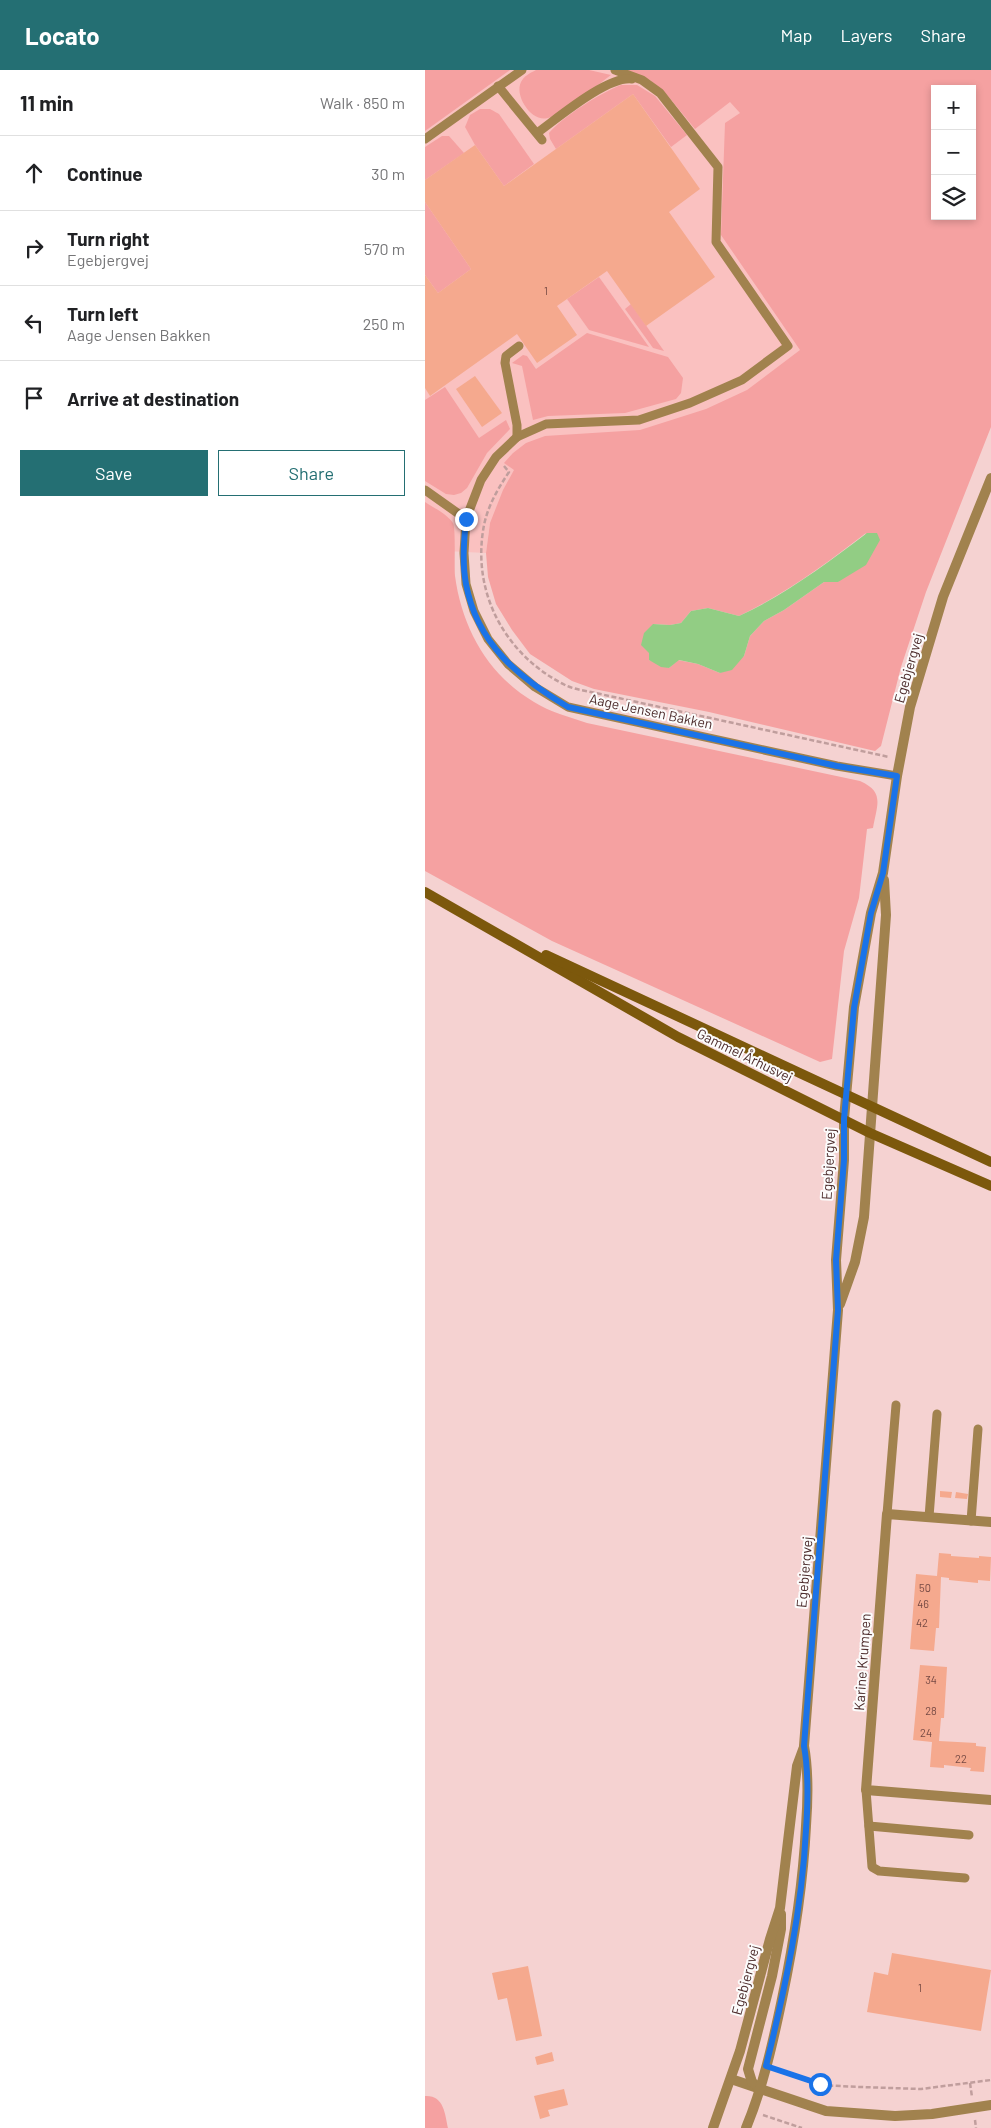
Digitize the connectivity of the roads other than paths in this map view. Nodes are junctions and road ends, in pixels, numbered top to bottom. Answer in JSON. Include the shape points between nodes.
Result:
{"nodes":[{"id":1,"x":522,"y":70,"type":"edge"},
{"id":2,"x":615,"y":70,"type":"edge"},
{"id":3,"x":642,"y":80,"type":"junction"},
{"id":4,"x":498,"y":86,"type":"junction"},
{"id":5,"x":425,"y":139,"type":"edge"},
{"id":6,"x":519,"y":346,"type":"dead end"},
{"id":7,"x":517,"y":437,"type":"junction"},
{"id":8,"x":991,"y":478,"type":"edge"},
{"id":9,"x":425,"y":490,"type":"edge"},
{"id":10,"x":466,"y":519,"type":"junction"},
{"id":11,"x":897,"y":776,"type":"junction"},
{"id":12,"x":883,"y":873,"type":"junction"},
{"id":13,"x":425,"y":892,"type":"edge"},
{"id":14,"x":495,"y":932,"type":"junction"},
{"id":15,"x":846,"y":1096,"type":"junction"},
{"id":16,"x":872,"y":1107,"type":"junction"},
{"id":17,"x":844,"y":1119,"type":"junction"},
{"id":18,"x":870,"y":1133,"type":"junction"},
{"id":19,"x":991,"y":1162,"type":"edge"},
{"id":20,"x":991,"y":1186,"type":"edge"},
{"id":21,"x":838,"y":1310,"type":"junction"},
{"id":22,"x":896,"y":1405,"type":"dead end"},
{"id":23,"x":937,"y":1414,"type":"dead end"},
{"id":24,"x":978,"y":1429,"type":"dead end"},
{"id":25,"x":887,"y":1514,"type":"junction"},
{"id":26,"x":929,"y":1517,"type":"junction"},
{"id":27,"x":971,"y":1521,"type":"junction"},
{"id":28,"x":991,"y":1522,"type":"edge"},
{"id":29,"x":804,"y":1746,"type":"junction"},
{"id":30,"x":866,"y":1790,"type":"junction"},
{"id":31,"x":991,"y":1800,"type":"edge"},
{"id":32,"x":869,"y":1826,"type":"junction"},
{"id":33,"x":969,"y":1835,"type":"dead end"},
{"id":34,"x":965,"y":1878,"type":"dead end"},
{"id":35,"x":780,"y":1908,"type":"junction"},
{"id":36,"x":731,"y":2079,"type":"junction"},
{"id":37,"x":760,"y":2088,"type":"junction"},
{"id":38,"x":991,"y":2104,"type":"edge"},
{"id":39,"x":713,"y":2128,"type":"edge"},
{"id":40,"x":746,"y":2128,"type":"edge"}],
"edges":[{"from":1,"to":4,"type":"lane"},
{"from":2,"to":3,"type":"lane"},
{"from":3,"to":4,"type":"lane","via":[[624,78],[606,84],[539,137]]},
{"from":3,"to":7,"type":"lane","name":"Aage Jensen Bakken","via":[[661,93],[718,167],[715,242],[789,346],[742,380],[691,403],[639,420],[546,424]]},
{"from":4,"to":5,"type":"lane"},
{"from":6,"to":7,"type":"lane","via":[[506,356],[505,363]]},
{"from":7,"to":10,"type":"lane","name":"Aage Jensen Bakken","via":[[496,457],[481,480]]},
{"from":8,"to":11,"type":"street","name":"Egebjergvej","via":[[943,597],[910,707]]},
{"from":9,"to":10,"type":"lane"},
{"from":10,"to":11,"type":"lane","name":"Aage Jensen Bakken","via":[[463,553],[466,584],[474,611],[488,639],[508,664],[568,707],[837,766]]},
{"from":11,"to":12,"type":"street","name":"Egebjergvej"},
{"from":12,"to":15,"type":"street","name":"Egebjergvej","via":[[871,913],[854,1008]]},
{"from":12,"to":16,"type":"street","name":"Egebjergvej","via":[[886,915]]},
{"from":13,"to":14,"type":"main road","name":"Gammel Århusvej"},
{"from":14,"to":15,"type":"main road","name":"Gammel Århusvej"},
{"from":14,"to":17,"type":"main road","name":"Gammel Århusvej","via":[[678,1037]]},
{"from":15,"to":16,"type":"main road","name":"Gammel Århusvej"},
{"from":15,"to":17,"type":"street","name":"Egebjergvej"},
{"from":16,"to":18,"type":"street","name":"Egebjergvej"},
{"from":16,"to":19,"type":"main road","name":"Gammel Århusvej"},
{"from":17,"to":18,"type":"main road","name":"Gammel Århusvej"},
{"from":17,"to":21,"type":"street","name":"Egebjergvej","via":[[836,1260]]},
{"from":18,"to":20,"type":"main road","name":"Gammel Århusvej"},
{"from":18,"to":21,"type":"street","name":"Egebjergvej","via":[[865,1217],[855,1262]]},
{"from":21,"to":29,"type":"street","name":"Egebjergvej"},
{"from":22,"to":25,"type":"lane"},
{"from":23,"to":26,"type":"lane"},
{"from":24,"to":27,"type":"lane"},
{"from":25,"to":26,"type":"street"},
{"from":25,"to":30,"type":"street","name":"Karine Krumpen"},
{"from":26,"to":27,"type":"street"},
{"from":27,"to":28,"type":"street"},
{"from":29,"to":35,"type":"street","name":"Egebjergvej","via":[[797,1766]]},
{"from":29,"to":37,"type":"street","name":"Egebjergvej","via":[[808,1768],[807,1807],[800,1901]]},
{"from":30,"to":31,"type":"street"},
{"from":30,"to":32,"type":"lane"},
{"from":32,"to":33,"type":"lane"},
{"from":32,"to":34,"type":"lane","via":[[872,1867],[879,1871]]},
{"from":35,"to":36,"type":"street","name":"Egebjergvej"},
{"from":35,"to":37,"type":"street","via":[[781,1929],[772,1976],[748,2069],[752,2082]]},
{"from":36,"to":37,"type":"street"},
{"from":36,"to":39,"type":"street","name":"Egebjergvej"},
{"from":37,"to":38,"type":"street","via":[[826,2111],[895,2116]]},
{"from":37,"to":40,"type":"street","name":"Egebjergvej"}]}
